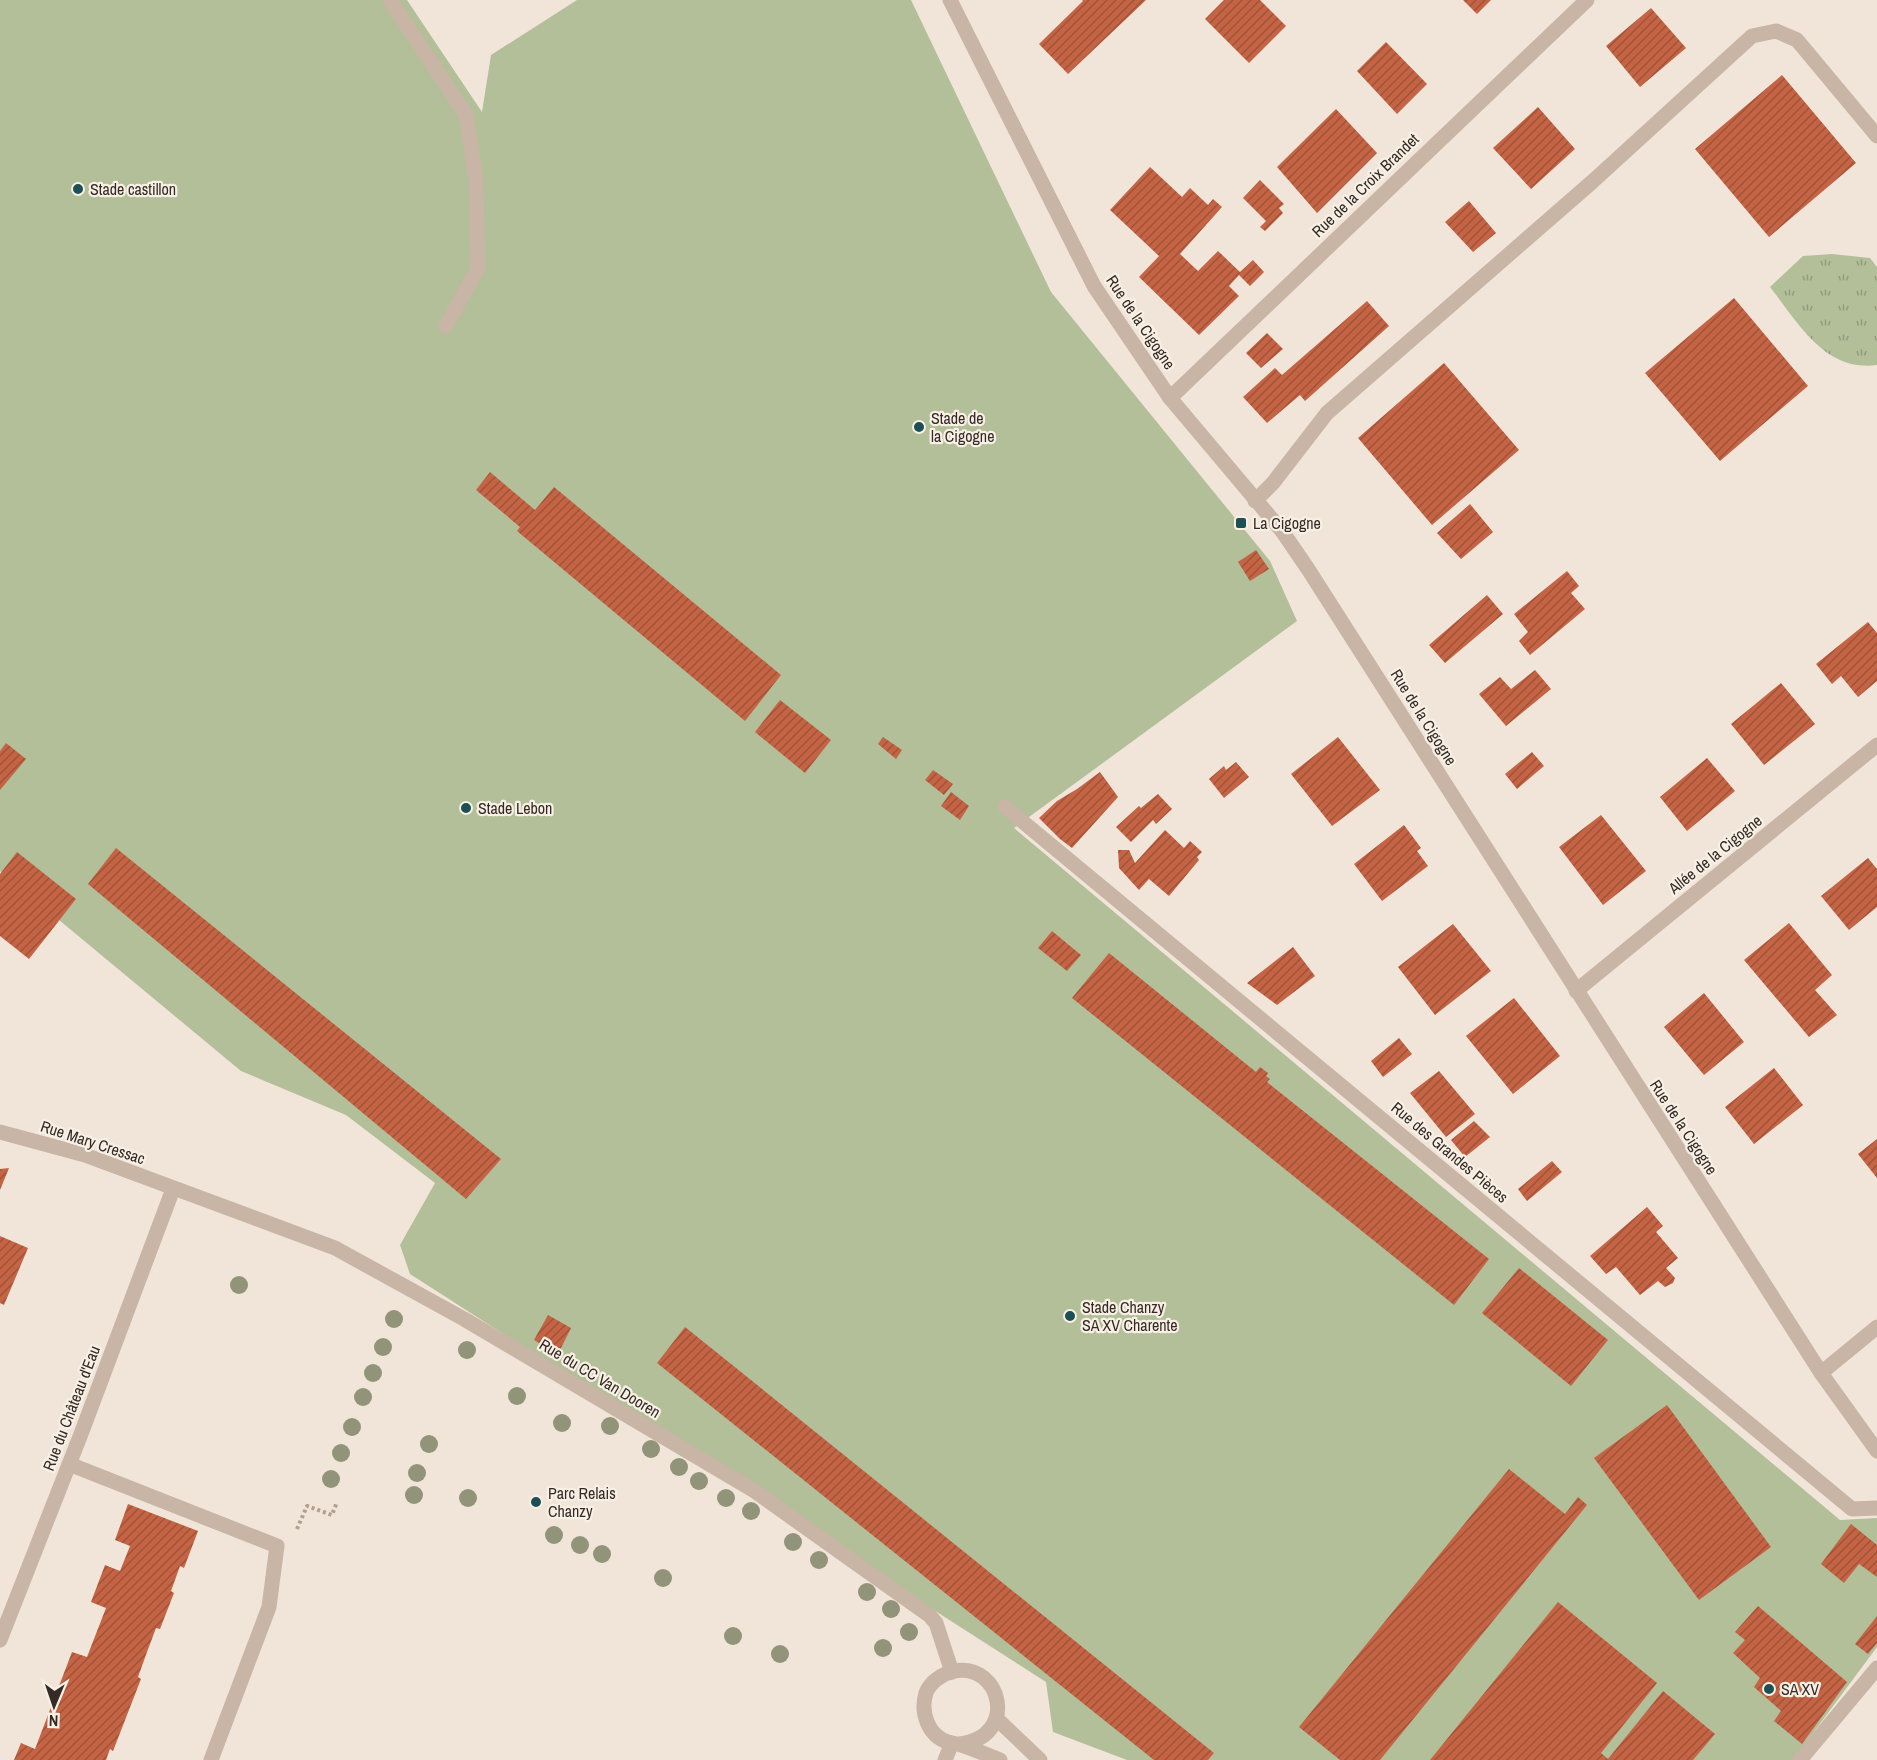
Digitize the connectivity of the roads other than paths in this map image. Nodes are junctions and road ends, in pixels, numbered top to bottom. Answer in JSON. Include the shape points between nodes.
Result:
{"nodes":[{"id":1,"x":390,"y":0,"type":"edge"},
{"id":2,"x":950,"y":0,"type":"edge"},
{"id":3,"x":1587,"y":0,"type":"edge"},
{"id":4,"x":1877,"y":136,"type":"edge"},
{"id":5,"x":446,"y":326,"type":"dead end"},
{"id":6,"x":1170,"y":398,"type":"junction"},
{"id":7,"x":1255,"y":501,"type":"junction"},
{"id":8,"x":1877,"y":745,"type":"edge"},
{"id":9,"x":1005,"y":807,"type":"dead end"},
{"id":10,"x":1576,"y":992,"type":"junction"},
{"id":11,"x":0,"y":1132,"type":"edge"},
{"id":12,"x":173,"y":1189,"type":"junction"},
{"id":13,"x":1877,"y":1327,"type":"edge"},
{"id":14,"x":1821,"y":1373,"type":"junction"},
{"id":15,"x":1877,"y":1451,"type":"edge"},
{"id":16,"x":69,"y":1464,"type":"junction"},
{"id":17,"x":1877,"y":1508,"type":"edge"},
{"id":18,"x":0,"y":1640,"type":"edge"},
{"id":19,"x":1877,"y":1668,"type":"edge"},
{"id":20,"x":952,"y":1672,"type":"junction"},
{"id":21,"x":996,"y":1718,"type":"junction"},
{"id":22,"x":956,"y":1744,"type":"junction"},
{"id":23,"x":211,"y":1760,"type":"edge"},
{"id":24,"x":945,"y":1760,"type":"edge"},
{"id":25,"x":1000,"y":1760,"type":"edge"},
{"id":26,"x":1040,"y":1760,"type":"edge"},
{"id":27,"x":1800,"y":1760,"type":"edge"}],
"edges":[{"from":1,"to":5,"type":"street","via":[[466,115],[476,180],[478,268]]},
{"from":2,"to":6,"type":"street","name":"Rue de la Cigogne","via":[[1094,285]]},
{"from":3,"to":6,"type":"street","name":"Rue de la Croix Brandet"},
{"from":4,"to":7,"type":"street","via":[[1797,40],[1776,31],[1752,36],[1592,182],[1327,413]]},
{"from":6,"to":7,"type":"street","name":"Rue de la Cigogne"},
{"from":7,"to":10,"type":"street","name":"Rue de la Cigogne","via":[[1282,531],[1332,605]]},
{"from":8,"to":10,"type":"street","name":"Allée de la Cigogne"},
{"from":9,"to":17,"type":"street","name":"Rue des Grandes Pièces","via":[[1852,1509]]},
{"from":10,"to":14,"type":"street","name":"Rue de la Cigogne"},
{"from":11,"to":12,"type":"street","name":"Rue Mary Cressac","via":[[85,1155]]},
{"from":12,"to":16,"type":"street","name":"Rue du Château d'Eau"},
{"from":12,"to":20,"type":"street","name":"Rue du CC Van Dooren","via":[[335,1248],[464,1319],[753,1490],[930,1616],[936,1623]]},
{"from":13,"to":14,"type":"street"},
{"from":14,"to":15,"type":"street","name":"Rue de la Cigogne"},
{"from":16,"to":18,"type":"street","name":"Rue du Château d'Eau"},
{"from":16,"to":23,"type":"street","via":[[277,1546],[269,1607]]},
{"from":19,"to":27,"type":"street"},
{"from":20,"to":21,"type":"street","via":[[969,1671],[990,1684],[998,1706]]},
{"from":20,"to":22,"type":"street","via":[[945,1673],[927,1690],[924,1714],[936,1736]]},
{"from":21,"to":22,"type":"street","via":[[983,1737],[972,1743]]},
{"from":21,"to":26,"type":"street"},
{"from":22,"to":24,"type":"street"},
{"from":22,"to":25,"type":"street"}]}
